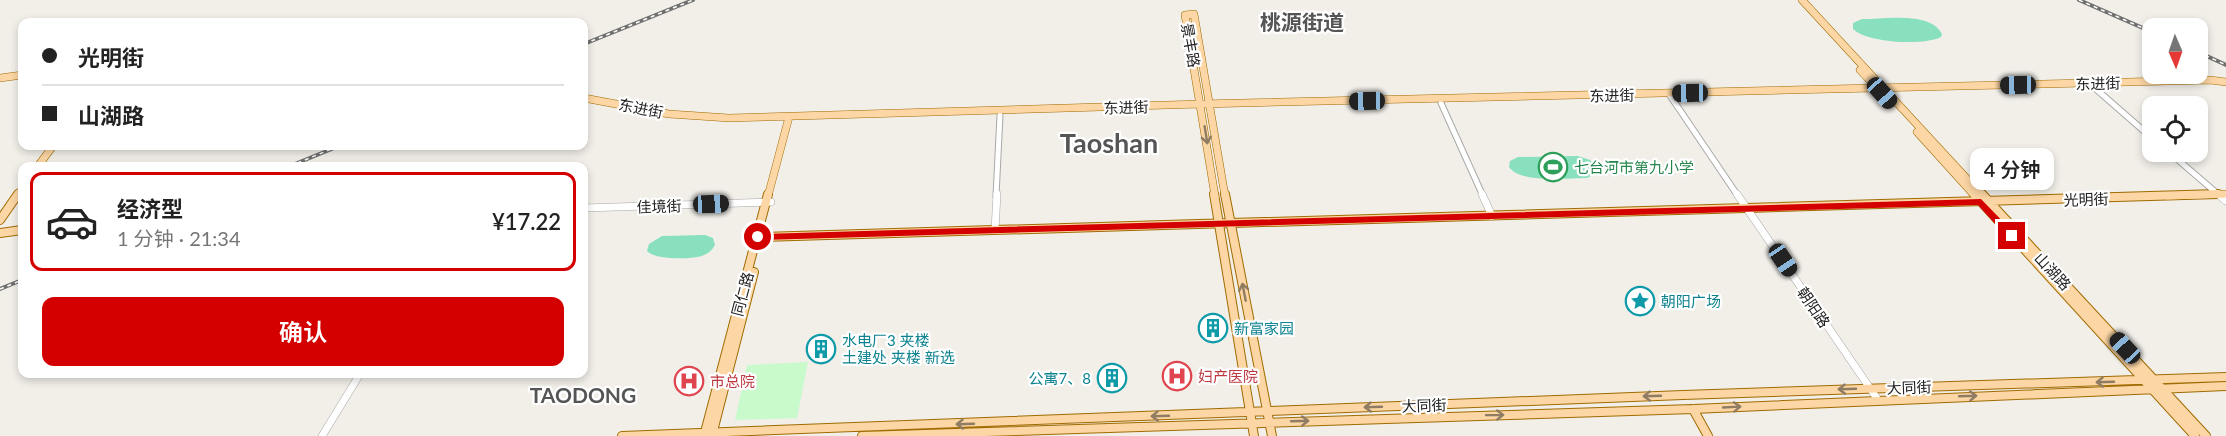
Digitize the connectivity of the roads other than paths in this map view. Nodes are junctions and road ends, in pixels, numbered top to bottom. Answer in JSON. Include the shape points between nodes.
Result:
{"nodes":[{"id":1,"x":1797,"y":0,"type":"edge"},
{"id":2,"x":1802,"y":0,"type":"edge"},
{"id":3,"x":18,"y":77,"type":"edge"},
{"id":4,"x":0,"y":79,"type":"edge"},
{"id":5,"x":2225,"y":82,"type":"edge"},
{"id":6,"x":2091,"y":85,"type":"junction"},
{"id":7,"x":1883,"y":91,"type":"junction"},
{"id":8,"x":1670,"y":96,"type":"junction"},
{"id":9,"x":588,"y":99,"type":"edge"},
{"id":10,"x":588,"y":103,"type":"edge"},
{"id":11,"x":1442,"y":104,"type":"junction"},
{"id":12,"x":1206,"y":107,"type":"junction"},
{"id":13,"x":1000,"y":115,"type":"junction"},
{"id":14,"x":790,"y":119,"type":"junction"},
{"id":15,"x":2142,"y":129,"type":"edge"},
{"id":16,"x":2182,"y":162,"type":"edge"},
{"id":17,"x":2222,"y":194,"type":"edge"},
{"id":18,"x":18,"y":195,"type":"edge"},
{"id":19,"x":2226,"y":201,"type":"edge"},
{"id":20,"x":769,"y":202,"type":"junction"},
{"id":21,"x":1984,"y":202,"type":"junction"},
{"id":22,"x":588,"y":208,"type":"edge"},
{"id":23,"x":1747,"y":208,"type":"junction"},
{"id":24,"x":1492,"y":216,"type":"junction"},
{"id":25,"x":0,"y":220,"type":"edge"},
{"id":26,"x":1225,"y":224,"type":"junction"},
{"id":27,"x":995,"y":230,"type":"junction"},
{"id":28,"x":18,"y":231,"type":"edge"},
{"id":29,"x":0,"y":233,"type":"edge"},
{"id":30,"x":760,"y":237,"type":"junction"},
{"id":31,"x":2226,"y":377,"type":"edge"},
{"id":32,"x":358,"y":378,"type":"edge"},
{"id":33,"x":2149,"y":380,"type":"junction"},
{"id":34,"x":2226,"y":386,"type":"edge"},
{"id":35,"x":1870,"y":388,"type":"junction"},
{"id":36,"x":2163,"y":389,"type":"junction"},
{"id":37,"x":2153,"y":390,"type":"junction"},
{"id":38,"x":1878,"y":400,"type":"junction"},
{"id":39,"x":1693,"y":409,"type":"junction"},
{"id":40,"x":1268,"y":411,"type":"junction"},
{"id":41,"x":1250,"y":412,"type":"junction"},
{"id":42,"x":1269,"y":422,"type":"junction"},
{"id":43,"x":1252,"y":423,"type":"junction"},
{"id":44,"x":708,"y":434,"type":"edge"},
{"id":45,"x":322,"y":436,"type":"edge"},
{"id":46,"x":621,"y":436,"type":"edge"},
{"id":47,"x":862,"y":436,"type":"edge"},
{"id":48,"x":1254,"y":436,"type":"edge"},
{"id":49,"x":1272,"y":436,"type":"edge"},
{"id":50,"x":1708,"y":436,"type":"edge"},
{"id":51,"x":2195,"y":436,"type":"edge"},
{"id":52,"x":2206,"y":436,"type":"edge"}],
"edges":[{"from":1,"to":7,"type":"main road","name":"山湖路"},
{"from":2,"to":7,"type":"main road","name":"山湖路"},
{"from":3,"to":4,"type":"main road"},
{"from":5,"to":6,"type":"main road","name":"东进街"},
{"from":6,"to":7,"type":"main road","name":"东进街"},
{"from":6,"to":15,"type":"street"},
{"from":7,"to":8,"type":"main road","name":"东进街"},
{"from":7,"to":21,"type":"main road","name":"山湖路"},
{"from":8,"to":11,"type":"main road","name":"东进街"},
{"from":8,"to":12,"type":"main road","name":"东进街"},
{"from":8,"to":23,"type":"street","name":"朝阳路"},
{"from":9,"to":14,"type":"main road","name":"东进街","via":[[669,114]]},
{"from":10,"to":14,"type":"main road","name":"东进街","via":[[680,119]]},
{"from":11,"to":12,"type":"main road","name":"东进街"},
{"from":11,"to":24,"type":"street"},
{"from":12,"to":12,"type":"main road","name":"景丰路","via":[[1194,14],[1185,15]]},
{"from":12,"to":13,"type":"main road","name":"东进街"},
{"from":12,"to":14,"type":"main road","name":"东进街"},
{"from":12,"to":26,"type":"main road","name":"景丰路"},
{"from":13,"to":14,"type":"main road","name":"东进街"},
{"from":13,"to":27,"type":"street"},
{"from":14,"to":20,"type":"main road","name":"同仁路"},
{"from":16,"to":17,"type":"street"},
{"from":17,"to":19,"type":"street"},
{"from":17,"to":21,"type":"main road","name":"光明街"},
{"from":18,"to":25,"type":"main road"},
{"from":20,"to":22,"type":"street","name":"佳境街"},
{"from":20,"to":30,"type":"main road","name":"同仁路"},
{"from":21,"to":23,"type":"main road","name":"光明街"},
{"from":21,"to":33,"type":"main road","name":"山湖路"},
{"from":23,"to":24,"type":"main road","name":"光明街"},
{"from":23,"to":35,"type":"street","name":"朝阳路"},
{"from":24,"to":26,"type":"main road","name":"光明街"},
{"from":26,"to":27,"type":"main road","name":"光明街"},
{"from":40,"to":26,"type":"main road","name":"景丰路","one_way":true},
{"from":26,"to":41,"type":"main road","name":"景丰路"},
{"from":27,"to":30,"type":"main road","name":"光明街"},
{"from":28,"to":29,"type":"main road"},
{"from":30,"to":44,"type":"main road","name":"同仁路"},
{"from":31,"to":33,"type":"main road","name":"大同街"},
{"from":32,"to":45,"type":"street"},
{"from":33,"to":35,"type":"main road","name":"大同街","one_way":true},
{"from":33,"to":36,"type":"main road","name":"山湖路"},
{"from":33,"to":37,"type":"main road","name":"山湖路"},
{"from":34,"to":36,"type":"main road","name":"大同街"},
{"from":35,"to":38,"type":"street","name":"朝阳路"},
{"from":35,"to":40,"type":"main road","name":"大同街","one_way":true},
{"from":36,"to":37,"type":"main road","name":"大同街"},
{"from":36,"to":52,"type":"main road","name":"山湖路"},
{"from":38,"to":37,"type":"main road","name":"大同街","one_way":true},
{"from":37,"to":51,"type":"main road","name":"山湖路"},
{"from":39,"to":38,"type":"main road","name":"大同街","one_way":true},
{"from":42,"to":39,"type":"main road","name":"大同街","one_way":true},
{"from":39,"to":50,"type":"main road"},
{"from":40,"to":41,"type":"main road","name":"大同街"},
{"from":40,"to":42,"type":"main road","name":"景丰路"},
{"from":41,"to":43,"type":"main road","name":"景丰路"},
{"from":41,"to":44,"type":"main road","name":"大同街","one_way":true},
{"from":42,"to":43,"type":"main road","name":"大同街"},
{"from":42,"to":49,"type":"main road","name":"景丰路"},
{"from":43,"to":47,"type":"main road","name":"大同街"},
{"from":43,"to":48,"type":"main road","name":"景丰路"},
{"from":44,"to":46,"type":"main road","name":"大同街"}]}
